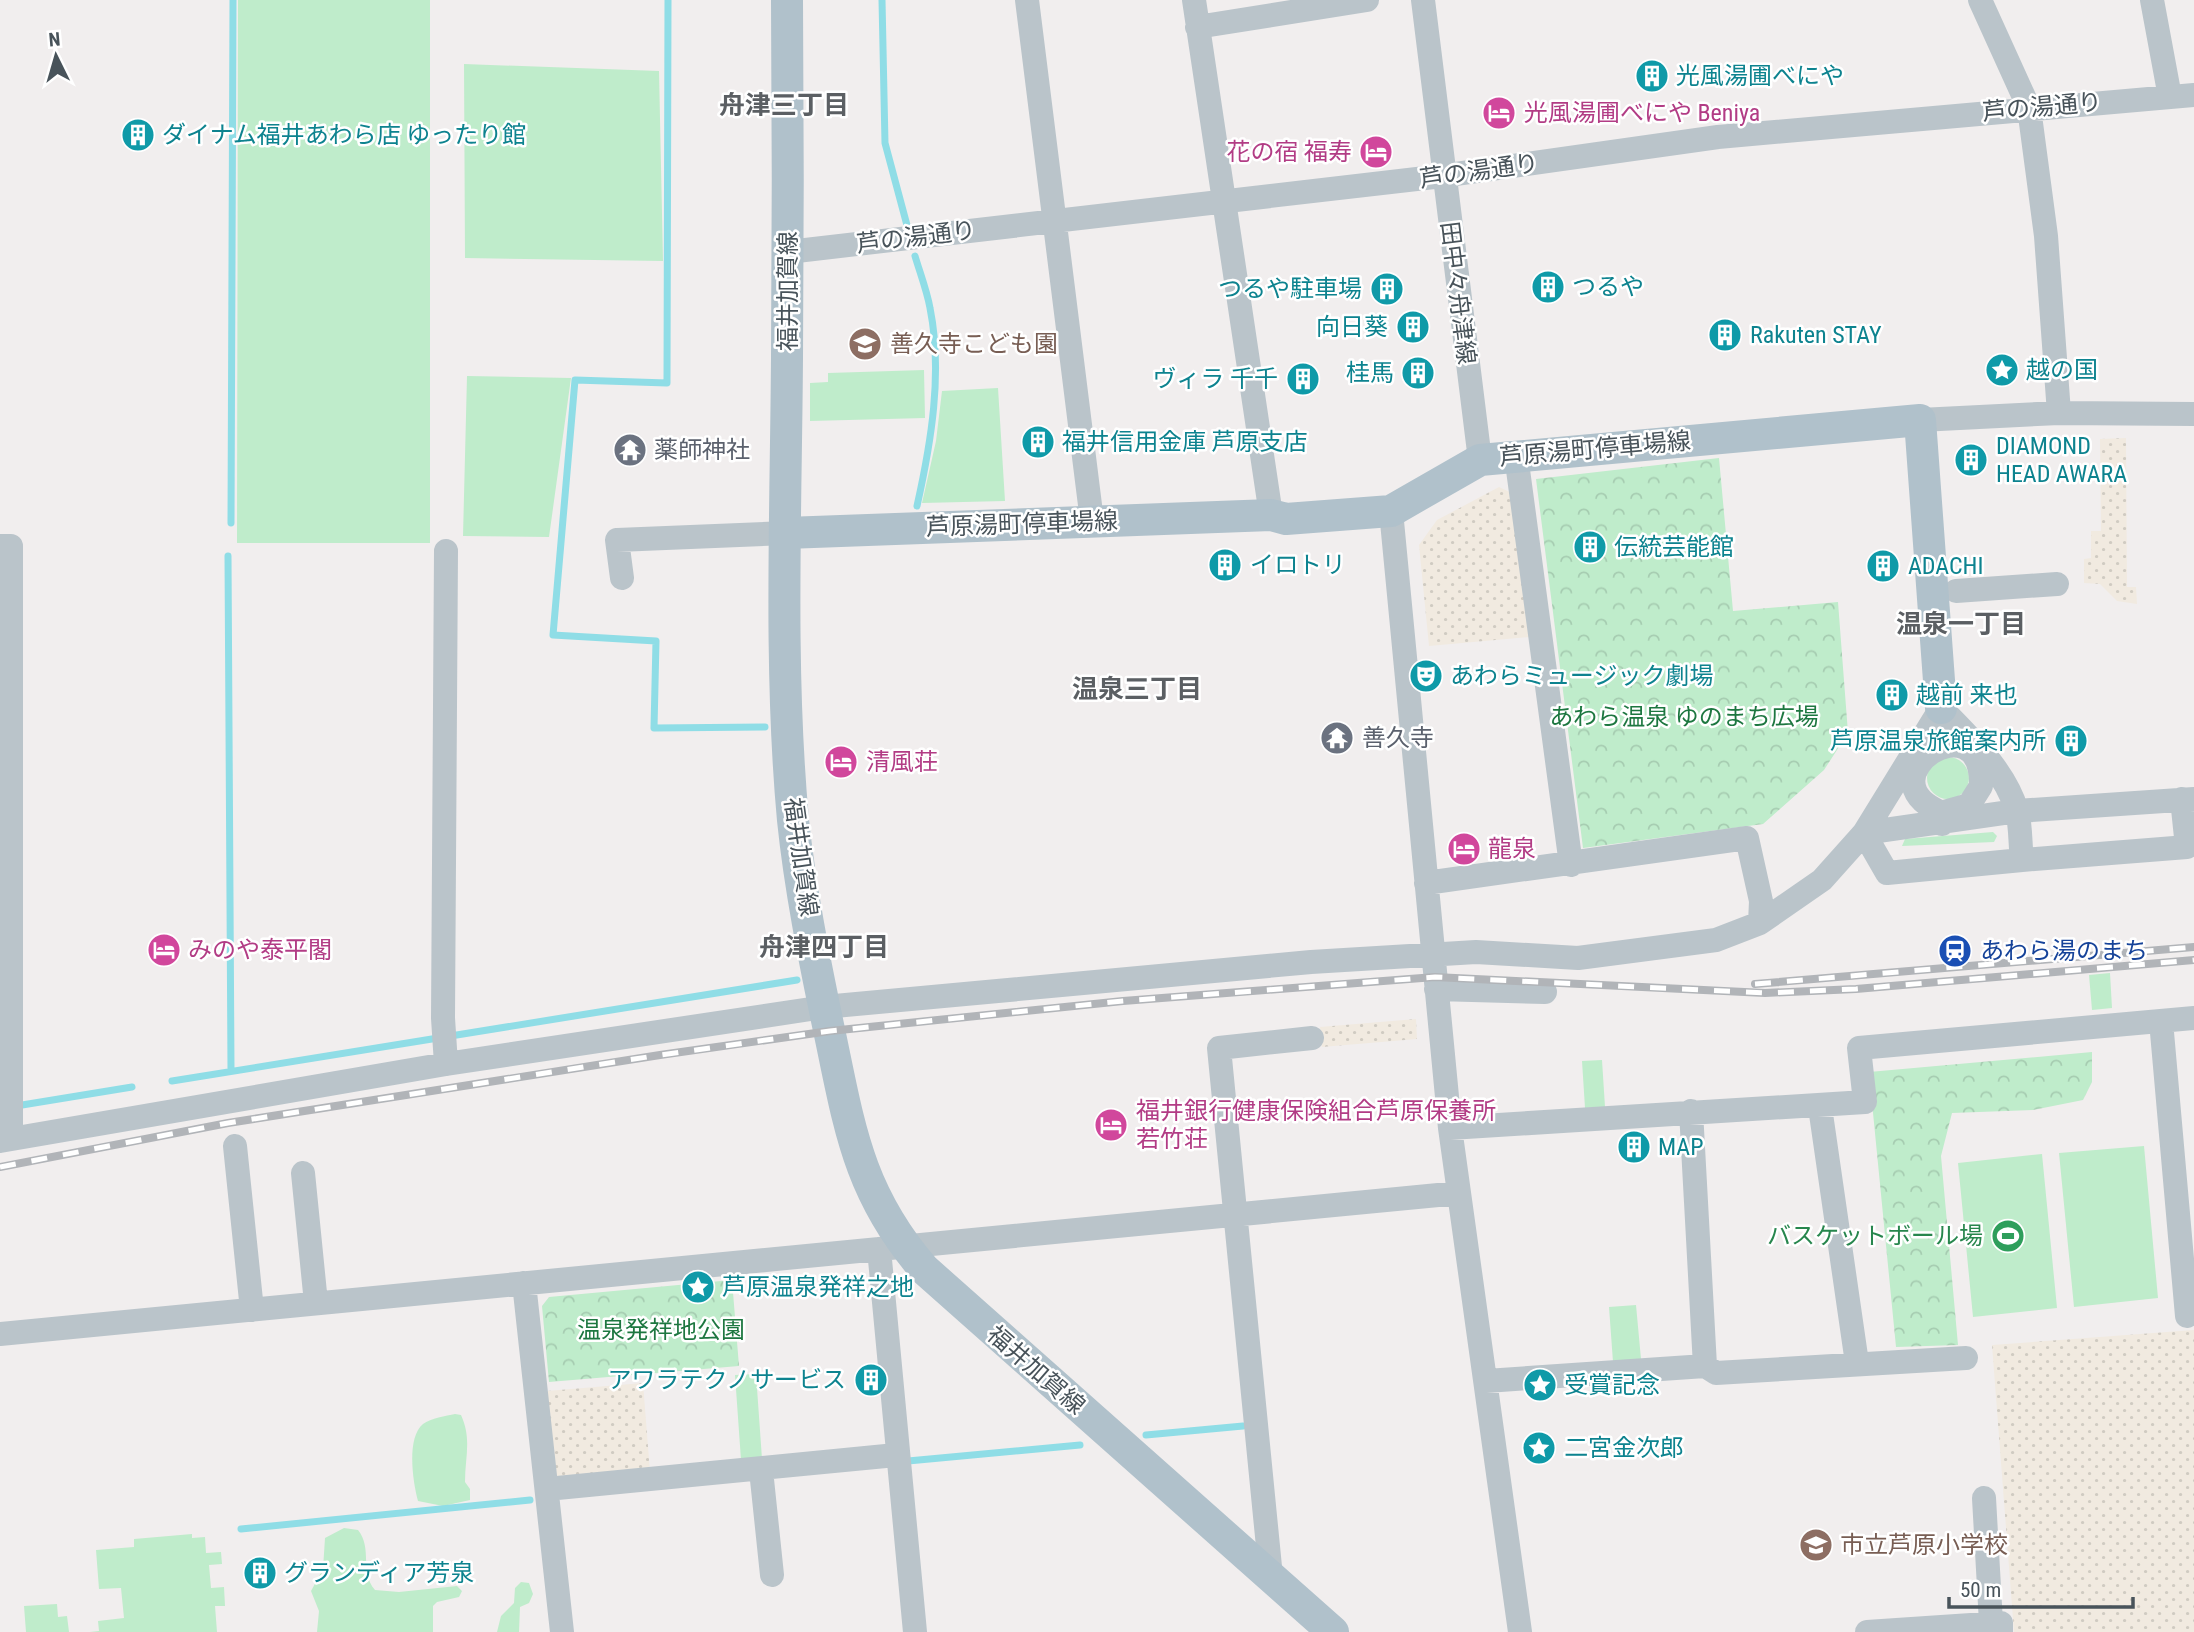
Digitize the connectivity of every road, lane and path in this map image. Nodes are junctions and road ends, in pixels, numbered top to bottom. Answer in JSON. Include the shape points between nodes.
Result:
{"nodes":[{"id":1,"x":787,"y":0,"type":"edge"},
{"id":2,"x":1027,"y":0,"type":"edge"},
{"id":3,"x":1194,"y":0,"type":"edge"},
{"id":4,"x":1367,"y":0,"type":"edge"},
{"id":5,"x":1423,"y":0,"type":"edge"},
{"id":6,"x":1980,"y":0,"type":"edge"},
{"id":7,"x":2152,"y":0,"type":"edge"},
{"id":8,"x":1198,"y":27,"type":"junction"},
{"id":9,"x":2182,"y":96,"type":"edge"},
{"id":10,"x":2029,"y":108,"type":"junction"},
{"id":11,"x":1443,"y":176,"type":"junction"},
{"id":12,"x":1225,"y":202,"type":"junction"},
{"id":13,"x":1055,"y":221,"type":"junction"},
{"id":14,"x":788,"y":252,"type":"junction"},
{"id":15,"x":2059,"y":413,"type":"junction"},
{"id":16,"x":2194,"y":414,"type":"edge"},
{"id":17,"x":1920,"y":420,"type":"junction"},
{"id":18,"x":1516,"y":455,"type":"junction"},
{"id":19,"x":1480,"y":460,"type":"junction"},
{"id":20,"x":1391,"y":511,"type":"junction"},
{"id":21,"x":1271,"y":515,"type":"junction"},
{"id":22,"x":1092,"y":521,"type":"junction"},
{"id":23,"x":786,"y":533,"type":"junction"},
{"id":24,"x":0,"y":546,"type":"edge"},
{"id":25,"x":446,"y":551,"type":"dead end"},
{"id":26,"x":622,"y":578,"type":"dead end"},
{"id":27,"x":2057,"y":584,"type":"dead end"},
{"id":28,"x":1956,"y":591,"type":"dead end"},
{"id":29,"x":1941,"y":708,"type":"junction"},
{"id":30,"x":1979,"y":758,"type":"junction"},
{"id":31,"x":1914,"y":763,"type":"junction"},
{"id":32,"x":2188,"y":799,"type":"edge"},
{"id":33,"x":2017,"y":811,"type":"junction"},
{"id":34,"x":1953,"y":816,"type":"junction"},
{"id":35,"x":1864,"y":833,"type":"junction"},
{"id":36,"x":2022,"y":860,"type":"junction"},
{"id":37,"x":1572,"y":865,"type":"junction"},
{"id":38,"x":1426,"y":883,"type":"junction"},
{"id":39,"x":1760,"y":923,"type":"junction"},
{"id":40,"x":1433,"y":954,"type":"junction"},
{"id":41,"x":1436,"y":989,"type":"junction"},
{"id":42,"x":1545,"y":992,"type":"dead end"},
{"id":43,"x":824,"y":1007,"type":"junction"},
{"id":44,"x":2194,"y":1018,"type":"edge"},
{"id":45,"x":2161,"y":1021,"type":"junction"},
{"id":46,"x":1312,"y":1038,"type":"dead end"},
{"id":47,"x":445,"y":1055,"type":"junction"},
{"id":48,"x":1820,"y":1107,"type":"junction"},
{"id":49,"x":1691,"y":1111,"type":"junction"},
{"id":50,"x":1450,"y":1128,"type":"junction"},
{"id":51,"x":5,"y":1140,"type":"edge"},
{"id":52,"x":235,"y":1146,"type":"dead end"},
{"id":53,"x":303,"y":1173,"type":"dead end"},
{"id":54,"x":1460,"y":1193,"type":"junction"},
{"id":55,"x":1234,"y":1214,"type":"junction"},
{"id":56,"x":891,"y":1247,"type":"junction"},
{"id":57,"x":524,"y":1283,"type":"junction"},
{"id":58,"x":316,"y":1303,"type":"junction"},
{"id":59,"x":252,"y":1310,"type":"junction"},
{"id":60,"x":2187,"y":1316,"type":"dead end"},
{"id":61,"x":0,"y":1334,"type":"edge"},
{"id":62,"x":1966,"y":1358,"type":"dead end"},
{"id":63,"x":1857,"y":1363,"type":"junction"},
{"id":64,"x":1705,"y":1366,"type":"junction"},
{"id":65,"x":1486,"y":1381,"type":"junction"},
{"id":66,"x":896,"y":1455,"type":"junction"},
{"id":67,"x":761,"y":1470,"type":"junction"},
{"id":68,"x":547,"y":1489,"type":"junction"},
{"id":69,"x":1984,"y":1498,"type":"dead end"},
{"id":70,"x":772,"y":1575,"type":"dead end"},
{"id":71,"x":1271,"y":1577,"type":"junction"},
{"id":72,"x":1996,"y":1628,"type":"edge"},
{"id":73,"x":562,"y":1632,"type":"edge"},
{"id":74,"x":915,"y":1632,"type":"edge"},
{"id":75,"x":1333,"y":1632,"type":"edge"},
{"id":76,"x":1520,"y":1632,"type":"edge"},
{"id":77,"x":1867,"y":1632,"type":"edge"}],
"edges":[{"from":1,"to":14,"type":"main road","name":"福井加賀線"},
{"from":2,"to":13,"type":"street"},
{"from":3,"to":8,"type":"street"},
{"from":4,"to":8,"type":"street"},
{"from":5,"to":11,"type":"street","name":"田中々舟津線"},
{"from":6,"to":10,"type":"street"},
{"from":7,"to":9,"type":"street"},
{"from":8,"to":12,"type":"street"},
{"from":9,"to":10,"type":"street","name":"芦の湯通り"},
{"from":10,"to":11,"type":"street","name":"芦の湯通り","via":[[1718,137]]},
{"from":10,"to":15,"type":"street","via":[[2046,236]]},
{"from":11,"to":12,"type":"street","name":"芦の湯通り"},
{"from":11,"to":19,"type":"street","name":"田中々舟津線"},
{"from":12,"to":13,"type":"street","name":"芦の湯通り"},
{"from":12,"to":21,"type":"street"},
{"from":13,"to":14,"type":"street","name":"芦の湯通り"},
{"from":13,"to":22,"type":"street"},
{"from":14,"to":23,"type":"main road","name":"福井加賀線"},
{"from":15,"to":16,"type":"street"},
{"from":15,"to":17,"type":"street"},
{"from":17,"to":18,"type":"main road","name":"芦原湯町停車場線"},
{"from":17,"to":29,"type":"main road"},
{"from":18,"to":19,"type":"main road","name":"芦原湯町停車場線"},
{"from":18,"to":37,"type":"street"},
{"from":19,"to":20,"type":"main road","name":"芦原湯町停車場線"},
{"from":20,"to":21,"type":"main road","name":"芦原湯町停車場線","via":[[1286,519]]},
{"from":20,"to":38,"type":"street"},
{"from":21,"to":22,"type":"main road","name":"芦原湯町停車場線"},
{"from":22,"to":23,"type":"main road","name":"芦原湯町停車場線"},
{"from":23,"to":26,"type":"street","via":[[617,540]]},
{"from":23,"to":43,"type":"main road","name":"福井加賀線","via":[[793,824]]},
{"from":24,"to":51,"type":"street","via":[[11,546],[10,1086]]},
{"from":25,"to":47,"type":"street"},
{"from":27,"to":28,"type":"street"},
{"from":29,"to":30,"type":"street"},
{"from":29,"to":31,"type":"street"},
{"from":30,"to":31,"type":"street","via":[[1947,745]]},
{"from":30,"to":33,"type":"street"},
{"from":30,"to":34,"type":"street","via":[[1981,786]]},
{"from":31,"to":34,"type":"street","via":[[1919,795]]},
{"from":31,"to":35,"type":"street"},
{"from":32,"to":33,"type":"street"},
{"from":32,"to":36,"type":"street","via":[[2187,847]]},
{"from":33,"to":34,"type":"street"},
{"from":33,"to":36,"type":"street"},
{"from":34,"to":35,"type":"street"},
{"from":35,"to":36,"type":"street","via":[[1887,873]]},
{"from":35,"to":39,"type":"street","via":[[1822,880]]},
{"from":37,"to":38,"type":"street"},
{"from":37,"to":39,"type":"street","via":[[1747,838]]},
{"from":38,"to":40,"type":"street"},
{"from":39,"to":40,"type":"street","via":[[1716,940],[1578,958]]},
{"from":40,"to":41,"type":"street"},
{"from":40,"to":43,"type":"street"},
{"from":41,"to":42,"type":"street"},
{"from":41,"to":50,"type":"street"},
{"from":43,"to":47,"type":"street"},
{"from":43,"to":56,"type":"main road","name":"福井加賀線","via":[[857,1155]]},
{"from":44,"to":45,"type":"street"},
{"from":45,"to":48,"type":"street","via":[[1859,1048],[1865,1102]]},
{"from":45,"to":60,"type":"street"},
{"from":46,"to":55,"type":"street","via":[[1219,1048]]},
{"from":47,"to":51,"type":"street"},
{"from":48,"to":49,"type":"street"},
{"from":48,"to":63,"type":"street"},
{"from":49,"to":50,"type":"street"},
{"from":49,"to":64,"type":"street"},
{"from":50,"to":54,"type":"street"},
{"from":52,"to":59,"type":"street"},
{"from":53,"to":58,"type":"street"},
{"from":54,"to":55,"type":"street"},
{"from":54,"to":65,"type":"street"},
{"from":55,"to":56,"type":"street"},
{"from":55,"to":71,"type":"street"},
{"from":56,"to":57,"type":"street"},
{"from":56,"to":66,"type":"street"},
{"from":56,"to":71,"type":"main road","name":"福井加賀線"},
{"from":57,"to":58,"type":"street"},
{"from":57,"to":68,"type":"street"},
{"from":58,"to":59,"type":"street"},
{"from":59,"to":61,"type":"street"},
{"from":62,"to":63,"type":"street"},
{"from":63,"to":64,"type":"street","via":[[1716,1373]]},
{"from":64,"to":65,"type":"street"},
{"from":65,"to":76,"type":"street"},
{"from":66,"to":67,"type":"street"},
{"from":66,"to":74,"type":"street"},
{"from":67,"to":68,"type":"street"},
{"from":67,"to":70,"type":"street"},
{"from":68,"to":73,"type":"street"},
{"from":69,"to":72,"type":"street"},
{"from":71,"to":75,"type":"main road","name":"福井加賀線"},
{"from":72,"to":77,"type":"street"}]}
